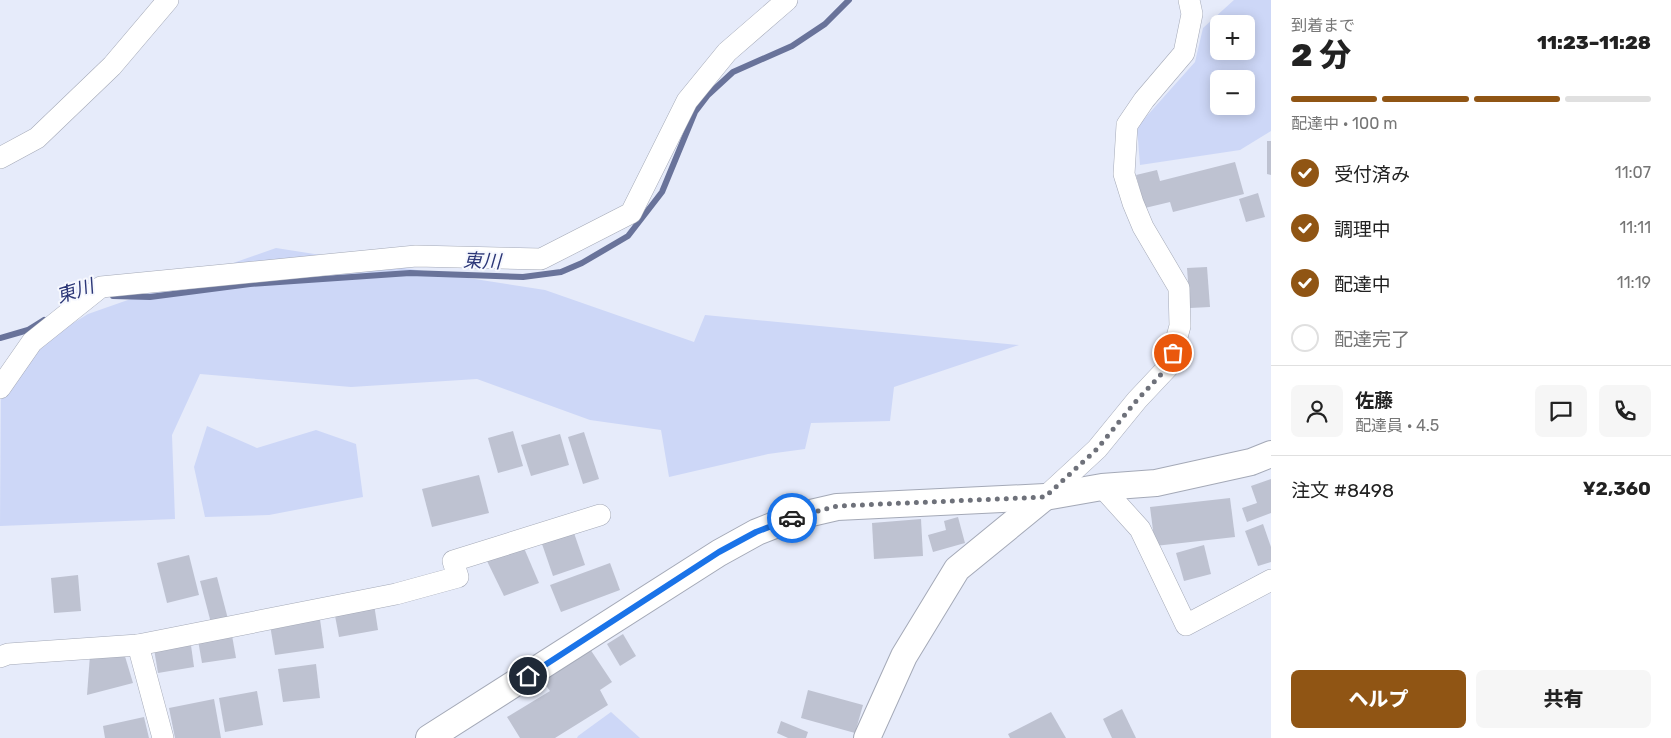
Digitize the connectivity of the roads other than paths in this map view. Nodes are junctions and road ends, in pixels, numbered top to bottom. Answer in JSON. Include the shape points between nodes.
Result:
{"nodes":[{"id":1,"x":168,"y":0,"type":"edge"},
{"id":2,"x":787,"y":0,"type":"edge"},
{"id":3,"x":1189,"y":0,"type":"edge"},
{"id":4,"x":0,"y":158,"type":"edge"},
{"id":5,"x":0,"y":388,"type":"edge"},
{"id":6,"x":1271,"y":454,"type":"edge"},
{"id":7,"x":1102,"y":487,"type":"junction"},
{"id":8,"x":1045,"y":497,"type":"junction"},
{"id":9,"x":600,"y":515,"type":"dead end"},
{"id":10,"x":1271,"y":580,"type":"edge"},
{"id":11,"x":138,"y":645,"type":"junction"},
{"id":12,"x":0,"y":657,"type":"edge"},
{"id":13,"x":163,"y":738,"type":"edge"},
{"id":14,"x":429,"y":738,"type":"edge"},
{"id":15,"x":867,"y":738,"type":"edge"}],
"edges":[{"from":1,"to":4,"type":"street","via":[[112,66],[37,138]]},
{"from":2,"to":5,"type":"street","via":[[726,52],[687,101],[631,213],[541,259],[416,256],[101,287],[32,342]]},
{"from":3,"to":8,"type":"street","via":[[1192,14],[1184,53],[1127,124],[1124,174],[1143,227],[1179,288],[1180,326],[1169,366],[1097,449]]},
{"from":6,"to":7,"type":"street","via":[[1251,462],[1156,483]]},
{"from":7,"to":8,"type":"street"},
{"from":7,"to":10,"type":"street","via":[[1140,529],[1186,625]]},
{"from":8,"to":14,"type":"street","via":[[837,506],[756,532],[719,552]]},
{"from":8,"to":15,"type":"street","via":[[957,568],[904,656]]},
{"from":9,"to":11,"type":"street","via":[[453,561],[458,577],[396,594]]},
{"from":11,"to":12,"type":"street"},
{"from":11,"to":13,"type":"street"}]}
